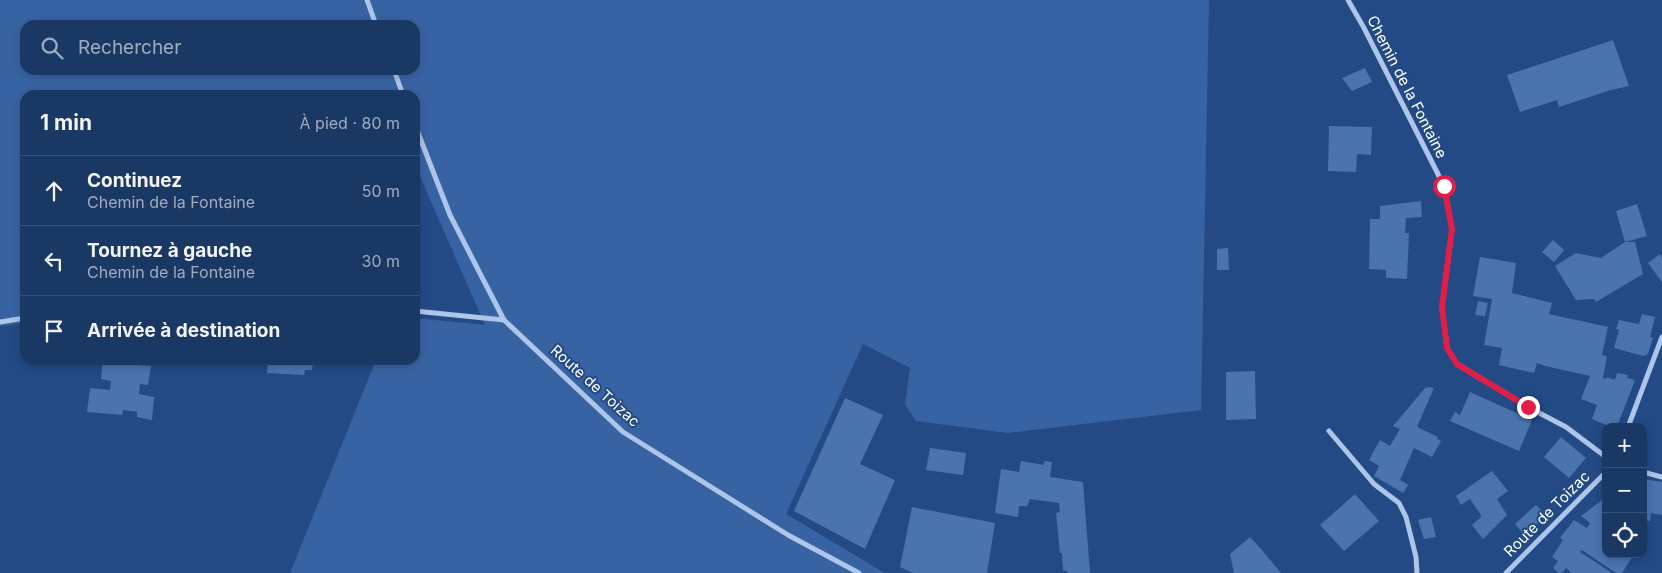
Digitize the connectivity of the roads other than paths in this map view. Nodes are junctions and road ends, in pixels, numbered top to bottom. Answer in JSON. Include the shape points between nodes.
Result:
{"nodes":[{"id":1,"x":367,"y":0,"type":"edge"},
{"id":2,"x":1348,"y":0,"type":"edge"},
{"id":3,"x":374,"y":20,"type":"edge"},
{"id":4,"x":396,"y":75,"type":"edge"},
{"id":5,"x":401,"y":90,"type":"edge"},
{"id":6,"x":420,"y":138,"type":"edge"},
{"id":7,"x":420,"y":312,"type":"edge"},
{"id":8,"x":20,"y":319,"type":"edge"},
{"id":9,"x":504,"y":320,"type":"junction"},
{"id":10,"x":0,"y":322,"type":"edge"},
{"id":11,"x":1662,"y":337,"type":"edge"},
{"id":12,"x":1630,"y":423,"type":"edge"},
{"id":13,"x":1329,"y":431,"type":"dead end"},
{"id":14,"x":1602,"y":454,"type":"edge"},
{"id":15,"x":1647,"y":473,"type":"edge"},
{"id":16,"x":1602,"y":476,"type":"edge"},
{"id":17,"x":1662,"y":477,"type":"edge"},
{"id":18,"x":860,"y":573,"type":"edge"},
{"id":19,"x":1417,"y":573,"type":"edge"},
{"id":20,"x":1506,"y":573,"type":"edge"}],
"edges":[{"from":1,"to":3,"type":"street"},
{"from":2,"to":14,"type":"street","name":"Chemin de la Fontaine","via":[[1444,186],[1452,229],[1442,307],[1447,348],[1457,364],[1566,427]]},
{"from":4,"to":5,"type":"street"},
{"from":6,"to":9,"type":"street","name":"Route de Toizac","via":[[450,215]]},
{"from":7,"to":9,"type":"street"},
{"from":8,"to":10,"type":"street"},
{"from":9,"to":18,"type":"street","name":"Route de Toizac","via":[[623,432],[788,535]]},
{"from":11,"to":12,"type":"street"},
{"from":13,"to":19,"type":"street","via":[[1374,484],[1399,503],[1406,517]]},
{"from":15,"to":17,"type":"street"},
{"from":16,"to":20,"type":"street","name":"Route de Toizac"}]}
